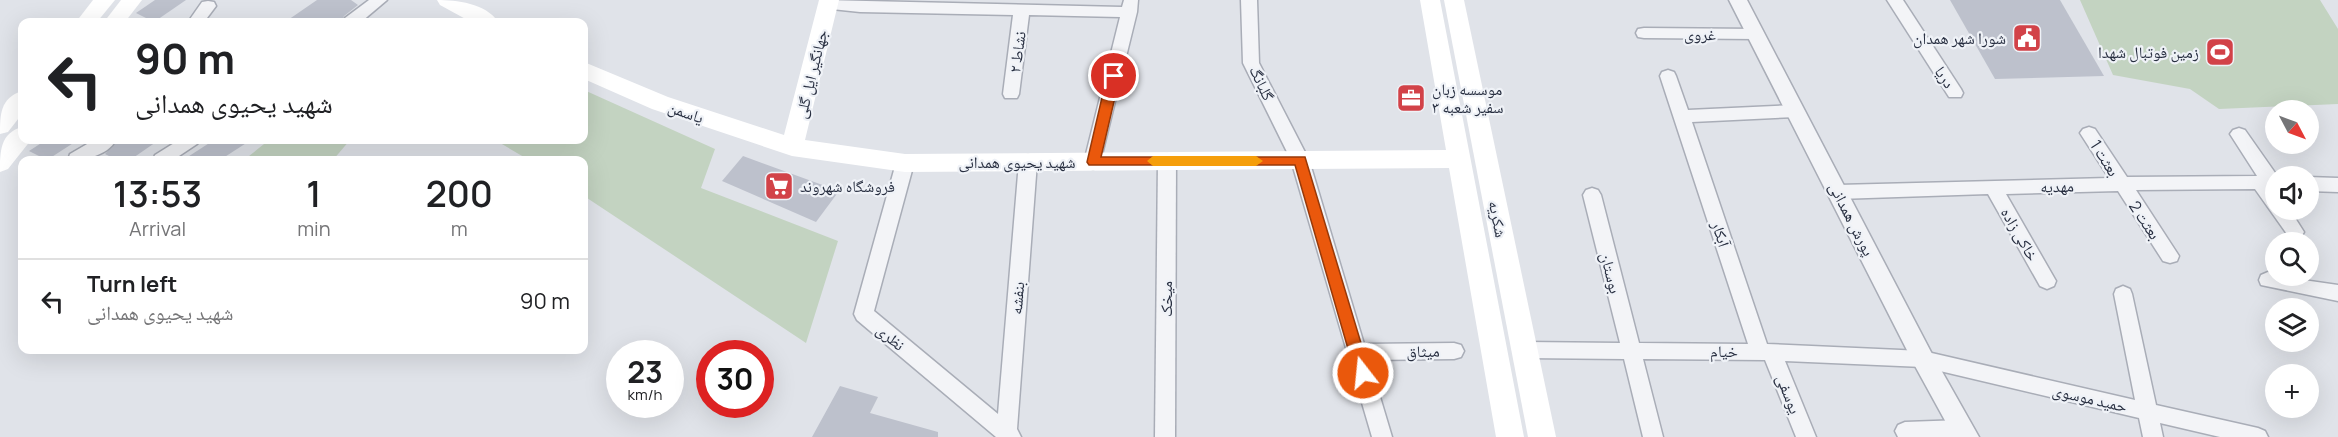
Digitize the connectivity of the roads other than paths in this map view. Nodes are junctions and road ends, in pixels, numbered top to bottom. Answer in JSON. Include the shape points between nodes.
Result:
{"nodes":[{"id":1,"x":105,"y":0,"type":"edge"},
{"id":2,"x":132,"y":0,"type":"edge"},
{"id":3,"x":379,"y":0,"type":"edge"},
{"id":4,"x":447,"y":0,"type":"edge"},
{"id":5,"x":1249,"y":0,"type":"edge"},
{"id":6,"x":1430,"y":0,"type":"edge"},
{"id":7,"x":1454,"y":0,"type":"edge"},
{"id":8,"x":1738,"y":0,"type":"edge"},
{"id":9,"x":1895,"y":0,"type":"edge"},
{"id":10,"x":829,"y":2,"type":"edge"},
{"id":11,"x":948,"y":4,"type":"edge"},
{"id":12,"x":1058,"y":5,"type":"edge"},
{"id":13,"x":207,"y":6,"type":"dead end"},
{"id":14,"x":1130,"y":6,"type":"edge"},
{"id":15,"x":1022,"y":10,"type":"junction"},
{"id":16,"x":89,"y":18,"type":"edge"},
{"id":17,"x":117,"y":18,"type":"edge"},
{"id":18,"x":199,"y":18,"type":"edge"},
{"id":19,"x":356,"y":18,"type":"edge"},
{"id":20,"x":480,"y":18,"type":"edge"},
{"id":21,"x":1644,"y":33,"type":"dead end"},
{"id":22,"x":1756,"y":34,"type":"junction"},
{"id":23,"x":588,"y":72,"type":"edge"},
{"id":24,"x":1668,"y":76,"type":"dead end"},
{"id":25,"x":1955,"y":93,"type":"dead end"},
{"id":26,"x":1011,"y":94,"type":"dead end"},
{"id":27,"x":18,"y":104,"type":"edge"},
{"id":28,"x":1796,"y":111,"type":"junction"},
{"id":29,"x":1682,"y":116,"type":"junction"},
{"id":30,"x":0,"y":126,"type":"edge"},
{"id":31,"x":2089,"y":133,"type":"dead end"},
{"id":32,"x":2239,"y":134,"type":"dead end"},
{"id":33,"x":18,"y":140,"type":"edge"},
{"id":34,"x":100,"y":144,"type":"edge"},
{"id":35,"x":185,"y":144,"type":"edge"},
{"id":36,"x":792,"y":147,"type":"junction"},
{"id":37,"x":81,"y":156,"type":"edge"},
{"id":38,"x":167,"y":156,"type":"edge"},
{"id":39,"x":1459,"y":159,"type":"junction"},
{"id":40,"x":1300,"y":160,"type":"junction"},
{"id":41,"x":1167,"y":161,"type":"junction"},
{"id":42,"x":1028,"y":162,"type":"junction"},
{"id":43,"x":1093,"y":162,"type":"junction"},
{"id":44,"x":0,"y":163,"type":"edge"},
{"id":45,"x":905,"y":163,"type":"junction"},
{"id":46,"x":2265,"y":176,"type":"edge"},
{"id":47,"x":2265,"y":182,"type":"edge"},
{"id":48,"x":2121,"y":184,"type":"junction"},
{"id":49,"x":2319,"y":184,"type":"edge"},
{"id":50,"x":2338,"y":185,"type":"edge"},
{"id":51,"x":1993,"y":188,"type":"junction"},
{"id":52,"x":1838,"y":192,"type":"junction"},
{"id":53,"x":1592,"y":195,"type":"dead end"},
{"id":54,"x":2287,"y":220,"type":"edge"},
{"id":55,"x":2295,"y":232,"type":"dead end"},
{"id":56,"x":2170,"y":256,"type":"dead end"},
{"id":57,"x":2047,"y":281,"type":"dead end"},
{"id":58,"x":2300,"y":286,"type":"edge"},
{"id":59,"x":2338,"y":293,"type":"edge"},
{"id":60,"x":2123,"y":294,"type":"dead end"},
{"id":61,"x":1525,"y":350,"type":"junction"},
{"id":62,"x":1454,"y":351,"type":"dead end"},
{"id":63,"x":1630,"y":351,"type":"junction"},
{"id":64,"x":1356,"y":352,"type":"junction"},
{"id":65,"x":1766,"y":352,"type":"junction"},
{"id":66,"x":1923,"y":359,"type":"junction"},
{"id":67,"x":2148,"y":412,"type":"junction"},
{"id":68,"x":1905,"y":431,"type":"dead end"},
{"id":69,"x":1965,"y":433,"type":"edge"},
{"id":70,"x":1009,"y":436,"type":"edge"},
{"id":71,"x":1165,"y":437,"type":"edge"},
{"id":72,"x":1382,"y":437,"type":"edge"},
{"id":73,"x":1510,"y":437,"type":"edge"},
{"id":74,"x":1542,"y":437,"type":"edge"},
{"id":75,"x":1653,"y":437,"type":"edge"},
{"id":76,"x":1806,"y":437,"type":"edge"},
{"id":77,"x":2153,"y":437,"type":"edge"},
{"id":78,"x":2258,"y":437,"type":"edge"}],
"edges":[{"from":1,"to":16,"type":"main road"},
{"from":2,"to":17,"type":"main road"},
{"from":3,"to":19,"type":"street"},
{"from":4,"to":20,"type":"main road"},
{"from":5,"to":40,"type":"street","name":"گلبانگ","via":[[1251,63]]},
{"from":6,"to":39,"type":"main road","name":"شکریه"},
{"from":7,"to":61,"type":"main road","name":"شکریه"},
{"from":8,"to":22,"type":"street","name":"پورش همدانی"},
{"from":9,"to":25,"type":"street","name":"دریا"},
{"from":10,"to":11,"type":"street","via":[[860,7]]},
{"from":10,"to":36,"type":"main road","name":"جهانگیر ایل گلی"},
{"from":11,"to":15,"type":"street"},
{"from":12,"to":14,"type":"street"},
{"from":12,"to":15,"type":"street"},
{"from":13,"to":18,"type":"street"},
{"from":14,"to":43,"type":"street"},
{"from":15,"to":26,"type":"street","name":"نشاط ۲"},
{"from":21,"to":22,"type":"street","name":"غروی"},
{"from":22,"to":28,"type":"street","name":"پورش همدانی"},
{"from":23,"to":36,"type":"main road","name":"یاسمن","via":[[660,103]]},
{"from":24,"to":29,"type":"street","name":"آبکار"},
{"from":27,"to":30,"type":"main road"},
{"from":28,"to":29,"type":"street"},
{"from":28,"to":52,"type":"street","name":"پورش همدانی"},
{"from":29,"to":65,"type":"street","name":"آبکار"},
{"from":31,"to":48,"type":"street","name":"بعثت 1"},
{"from":32,"to":46,"type":"street"},
{"from":33,"to":44,"type":"main road"},
{"from":34,"to":37,"type":"street"},
{"from":35,"to":38,"type":"street"},
{"from":36,"to":45,"type":"main road","name":"شهید یحیوی همدانی"},
{"from":39,"to":40,"type":"main road","name":"شهید یحیوی همدانی"},
{"from":39,"to":73,"type":"main road","name":"شکریه"},
{"from":40,"to":41,"type":"main road","name":"شهید یحیوی همدانی"},
{"from":40,"to":64,"type":"street","name":"گلبانگ"},
{"from":41,"to":43,"type":"main road","name":"شهید یحیوی همدانی"},
{"from":41,"to":71,"type":"street","name":"میخک"},
{"from":42,"to":43,"type":"main road","name":"شهید یحیوی همدانی"},
{"from":42,"to":45,"type":"main road","name":"شهید یحیوی همدانی"},
{"from":42,"to":70,"type":"street","name":"بنفشه"},
{"from":45,"to":70,"type":"street","name":"نظری","via":[[864,314]]},
{"from":47,"to":48,"type":"street","name":"مهدیه"},
{"from":48,"to":51,"type":"street","name":"مهدیه"},
{"from":48,"to":56,"type":"street","name":"بعثت 2"},
{"from":49,"to":50,"type":"street"},
{"from":51,"to":52,"type":"street","name":"مهدیه"},
{"from":51,"to":57,"type":"street","name":"خاکی زاده"},
{"from":52,"to":66,"type":"street","name":"پورش همدانی"},
{"from":53,"to":63,"type":"street","name":"بوستان"},
{"from":54,"to":55,"type":"street"},
{"from":58,"to":59,"type":"street"},
{"from":60,"to":67,"type":"street"},
{"from":61,"to":63,"type":"street","name":"خیام"},
{"from":61,"to":74,"type":"main road","name":"شکریه"},
{"from":62,"to":64,"type":"street","name":"میثاق"},
{"from":63,"to":65,"type":"street","name":"خیام"},
{"from":63,"to":75,"type":"street","name":"بوستان"},
{"from":64,"to":72,"type":"street","name":"گلبانگ"},
{"from":65,"to":66,"type":"street","name":"خیام"},
{"from":65,"to":76,"type":"street","name":"یوسفی"},
{"from":66,"to":67,"type":"street","name":"حمید موسوی"},
{"from":66,"to":69,"type":"street","name":"پورش همدانی"},
{"from":67,"to":77,"type":"street"},
{"from":67,"to":78,"type":"street","name":"حمید موسوی"},
{"from":68,"to":69,"type":"street"}]}
